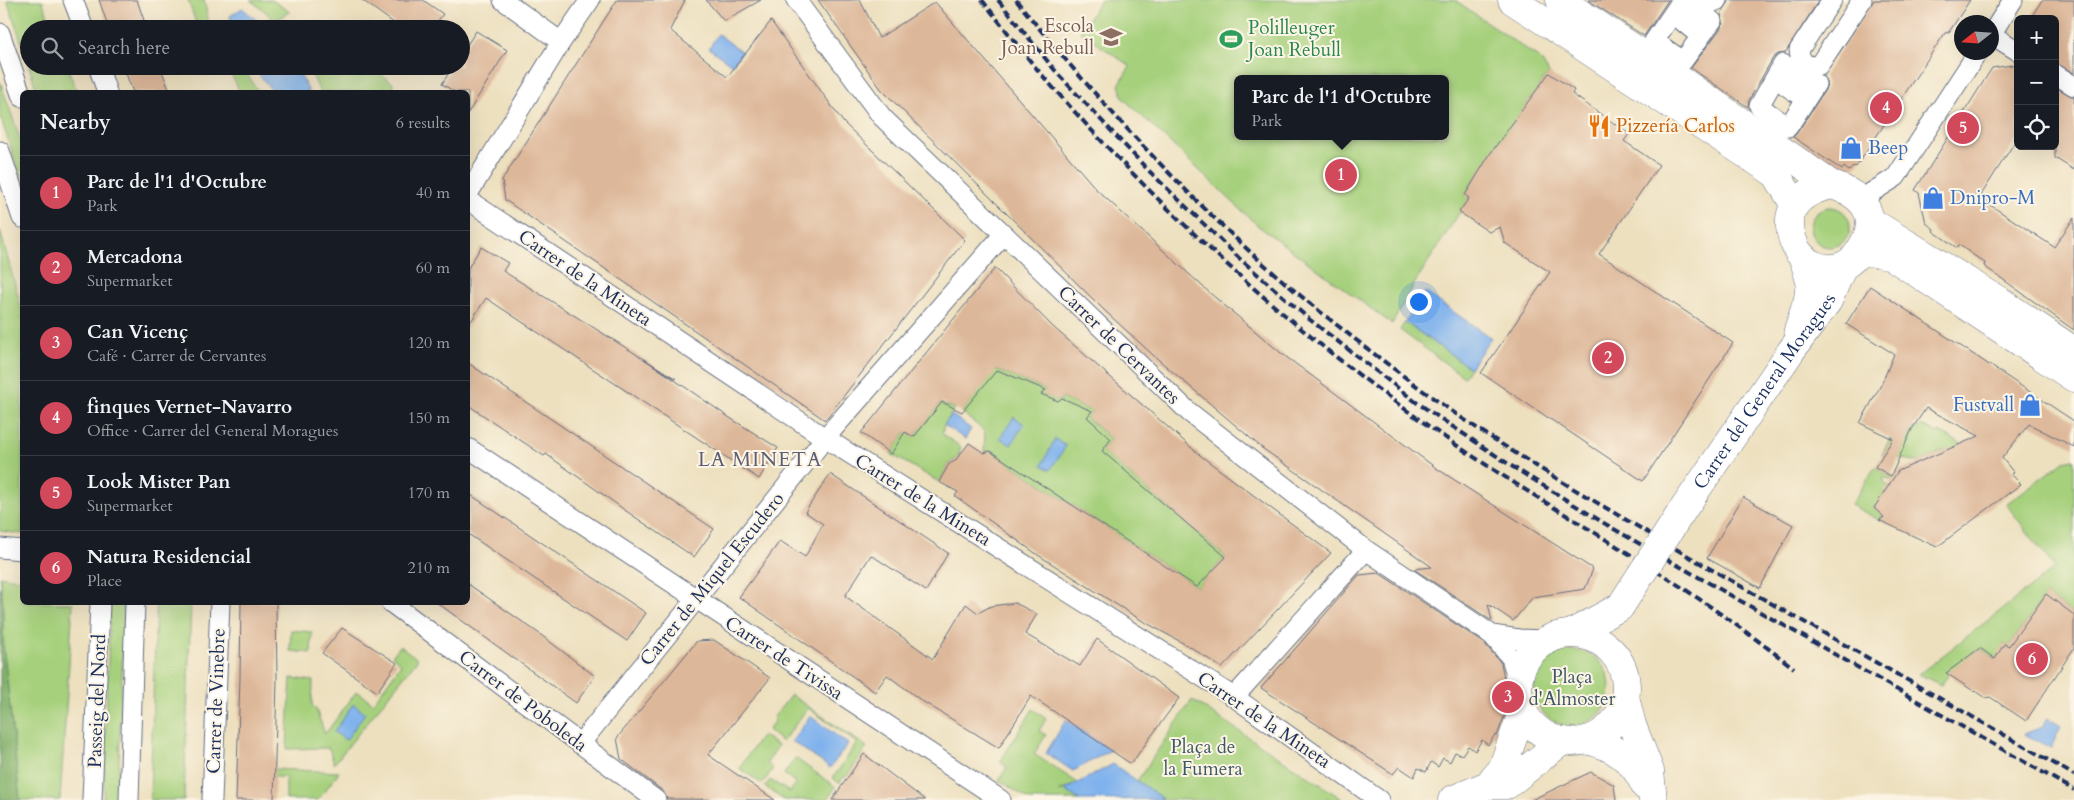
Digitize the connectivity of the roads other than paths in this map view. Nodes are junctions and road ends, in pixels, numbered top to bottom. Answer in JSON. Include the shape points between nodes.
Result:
{"nodes":[{"id":1,"x":73,"y":0,"type":"edge"},
{"id":2,"x":503,"y":0,"type":"edge"},
{"id":3,"x":590,"y":0,"type":"edge"},
{"id":4,"x":796,"y":0,"type":"edge"},
{"id":5,"x":1512,"y":0,"type":"edge"},
{"id":6,"x":1560,"y":0,"type":"edge"},
{"id":7,"x":1702,"y":0,"type":"edge"},
{"id":8,"x":1718,"y":0,"type":"edge"},
{"id":9,"x":1832,"y":0,"type":"edge"},
{"id":10,"x":1862,"y":0,"type":"edge"},
{"id":11,"x":2013,"y":0,"type":"edge"},
{"id":12,"x":81,"y":20,"type":"edge"},
{"id":13,"x":1999,"y":23,"type":"edge"},
{"id":14,"x":0,"y":33,"type":"edge"},
{"id":15,"x":1999,"y":39,"type":"edge"},
{"id":16,"x":562,"y":42,"type":"junction"},
{"id":17,"x":2014,"y":49,"type":"edge"},
{"id":18,"x":1973,"y":60,"type":"edge"},
{"id":19,"x":101,"y":75,"type":"edge"},
{"id":20,"x":2059,"y":77,"type":"edge"},
{"id":21,"x":2074,"y":86,"type":"edge"},
{"id":22,"x":106,"y":90,"type":"edge"},
{"id":23,"x":20,"y":91,"type":"edge"},
{"id":24,"x":0,"y":151,"type":"edge"},
{"id":25,"x":1832,"y":185,"type":"junction"},
{"id":26,"x":470,"y":191,"type":"edge"},
{"id":27,"x":470,"y":201,"type":"edge"},
{"id":28,"x":1794,"y":204,"type":"junction"},
{"id":29,"x":1866,"y":210,"type":"junction"},
{"id":30,"x":20,"y":212,"type":"edge"},
{"id":31,"x":1004,"y":234,"type":"junction"},
{"id":32,"x":1803,"y":257,"type":"junction"},
{"id":33,"x":1852,"y":258,"type":"junction"},
{"id":34,"x":1791,"y":350,"type":"junction"},
{"id":35,"x":2074,"y":351,"type":"edge"},
{"id":36,"x":2074,"y":378,"type":"edge"},
{"id":37,"x":825,"y":438,"type":"junction"},
{"id":38,"x":470,"y":449,"type":"edge"},
{"id":39,"x":0,"y":548,"type":"edge"},
{"id":40,"x":20,"y":550,"type":"edge"},
{"id":41,"x":1366,"y":550,"type":"junction"},
{"id":42,"x":696,"y":600,"type":"junction"},
{"id":43,"x":100,"y":605,"type":"edge"},
{"id":44,"x":135,"y":605,"type":"edge"},
{"id":45,"x":220,"y":605,"type":"edge"},
{"id":46,"x":394,"y":605,"type":"edge"},
{"id":47,"x":1620,"y":607,"type":"junction"},
{"id":48,"x":1492,"y":635,"type":"junction"},
{"id":49,"x":1558,"y":637,"type":"junction"},
{"id":50,"x":1618,"y":658,"type":"junction"},
{"id":51,"x":1518,"y":680,"type":"junction"},
{"id":52,"x":1234,"y":697,"type":"junction"},
{"id":53,"x":1625,"y":697,"type":"junction"},
{"id":54,"x":1523,"y":710,"type":"junction"},
{"id":55,"x":1574,"y":740,"type":"junction"},
{"id":56,"x":580,"y":744,"type":"junction"},
{"id":57,"x":1488,"y":785,"type":"junction"},
{"id":58,"x":92,"y":800,"type":"edge"},
{"id":59,"x":129,"y":800,"type":"edge"},
{"id":60,"x":212,"y":800,"type":"edge"},
{"id":61,"x":656,"y":800,"type":"edge"},
{"id":62,"x":1001,"y":800,"type":"edge"},
{"id":63,"x":1379,"y":800,"type":"edge"},
{"id":64,"x":1452,"y":800,"type":"edge"},
{"id":65,"x":1652,"y":800,"type":"edge"}],
"edges":[{"from":1,"to":12,"type":"street"},
{"from":2,"to":16,"type":"street"},
{"from":3,"to":16,"type":"street"},
{"from":4,"to":31,"type":"street","name":"Carrer de Cervantes","via":[[882,117]]},
{"from":5,"to":28,"type":"main road","via":[[1776,174]]},
{"from":6,"to":25,"type":"main road"},
{"from":7,"to":8,"type":"street","via":[[1709,4]]},
{"from":9,"to":10,"type":"street","via":[[1799,50],[1800,58],[1812,67],[1819,65]]},
{"from":11,"to":13,"type":"street"},
{"from":14,"to":23,"type":"street"},
{"from":15,"to":17,"type":"street"},
{"from":16,"to":26,"type":"street"},
{"from":18,"to":29,"type":"street","via":[[1896,177]]},
{"from":19,"to":22,"type":"street"},
{"from":20,"to":21,"type":"street"},
{"from":24,"to":30,"type":"street"},
{"from":25,"to":28,"type":"main road","via":[[1811,191]]},
{"from":25,"to":29,"type":"main road","via":[[1852,192]]},
{"from":27,"to":37,"type":"street","name":"Carrer de la Mineta"},
{"from":28,"to":32,"type":"main road","via":[[1791,235]]},
{"from":29,"to":33,"type":"main road","via":[[1869,234]]},
{"from":29,"to":35,"type":"main road"},
{"from":31,"to":37,"type":"street","name":"Carrer de Miquel Escudero"},
{"from":31,"to":41,"type":"street","name":"Carrer de Cervantes","via":[[1190,412]]},
{"from":32,"to":33,"type":"main road","via":[[1822,268],[1832,268]]},
{"from":32,"to":34,"type":"main road","via":[[1810,282],[1808,299]]},
{"from":33,"to":34,"type":"main road","name":"Carrer del General Moragues","via":[[1828,301]]},
{"from":33,"to":36,"type":"main road","via":[[1890,255]]},
{"from":34,"to":47,"type":"main road","name":"Carrer del General Moragues","bridge":true},
{"from":37,"to":42,"type":"street","name":"Carrer de Miquel Escudero"},
{"from":37,"to":52,"type":"street","name":"Carrer de la Mineta"},
{"from":38,"to":42,"type":"street","name":"Carrer de Tivissa"},
{"from":39,"to":40,"type":"street"},
{"from":41,"to":48,"type":"street","name":"Carrer de Cervantes"},
{"from":41,"to":52,"type":"street"},
{"from":42,"to":56,"type":"street","name":"Carrer de Miquel Escudero"},
{"from":42,"to":62,"type":"street","name":"Carrer de Tivissa"},
{"from":43,"to":58,"type":"street","name":"Passeig del Nord"},
{"from":44,"to":59,"type":"street","name":"Passeig del Nord"},
{"from":45,"to":60,"type":"street","name":"Carrer de Vinebre"},
{"from":46,"to":56,"type":"street","name":"Carrer de Poboleda"},
{"from":47,"to":49,"type":"main road"},
{"from":47,"to":50,"type":"main road"},
{"from":48,"to":49,"type":"street","name":"Carrer de Cervantes","via":[[1519,639]]},
{"from":48,"to":51,"type":"street","name":"Carrer de Cervantes","via":[[1511,658]]},
{"from":49,"to":50,"type":"main road","via":[[1586,635],[1598,640]]},
{"from":49,"to":51,"type":"main road","via":[[1530,654]]},
{"from":50,"to":53,"type":"main road","via":[[1625,680]]},
{"from":51,"to":54,"type":"main road"},
{"from":52,"to":63,"type":"street","name":"Carrer de la Mineta"},
{"from":53,"to":55,"type":"main road","via":[[1618,715],[1608,727]]},
{"from":53,"to":65,"type":"main road","via":[[1650,771]]},
{"from":54,"to":55,"type":"main road","via":[[1529,721],[1548,737]]},
{"from":54,"to":57,"type":"main road","via":[[1502,769]]},
{"from":55,"to":57,"type":"main road","via":[[1507,785]]},
{"from":55,"to":65,"type":"main road","via":[[1611,747],[1628,759]]},
{"from":56,"to":61,"type":"street","name":"Carrer de Poboleda"},
{"from":57,"to":64,"type":"main road"}]}
